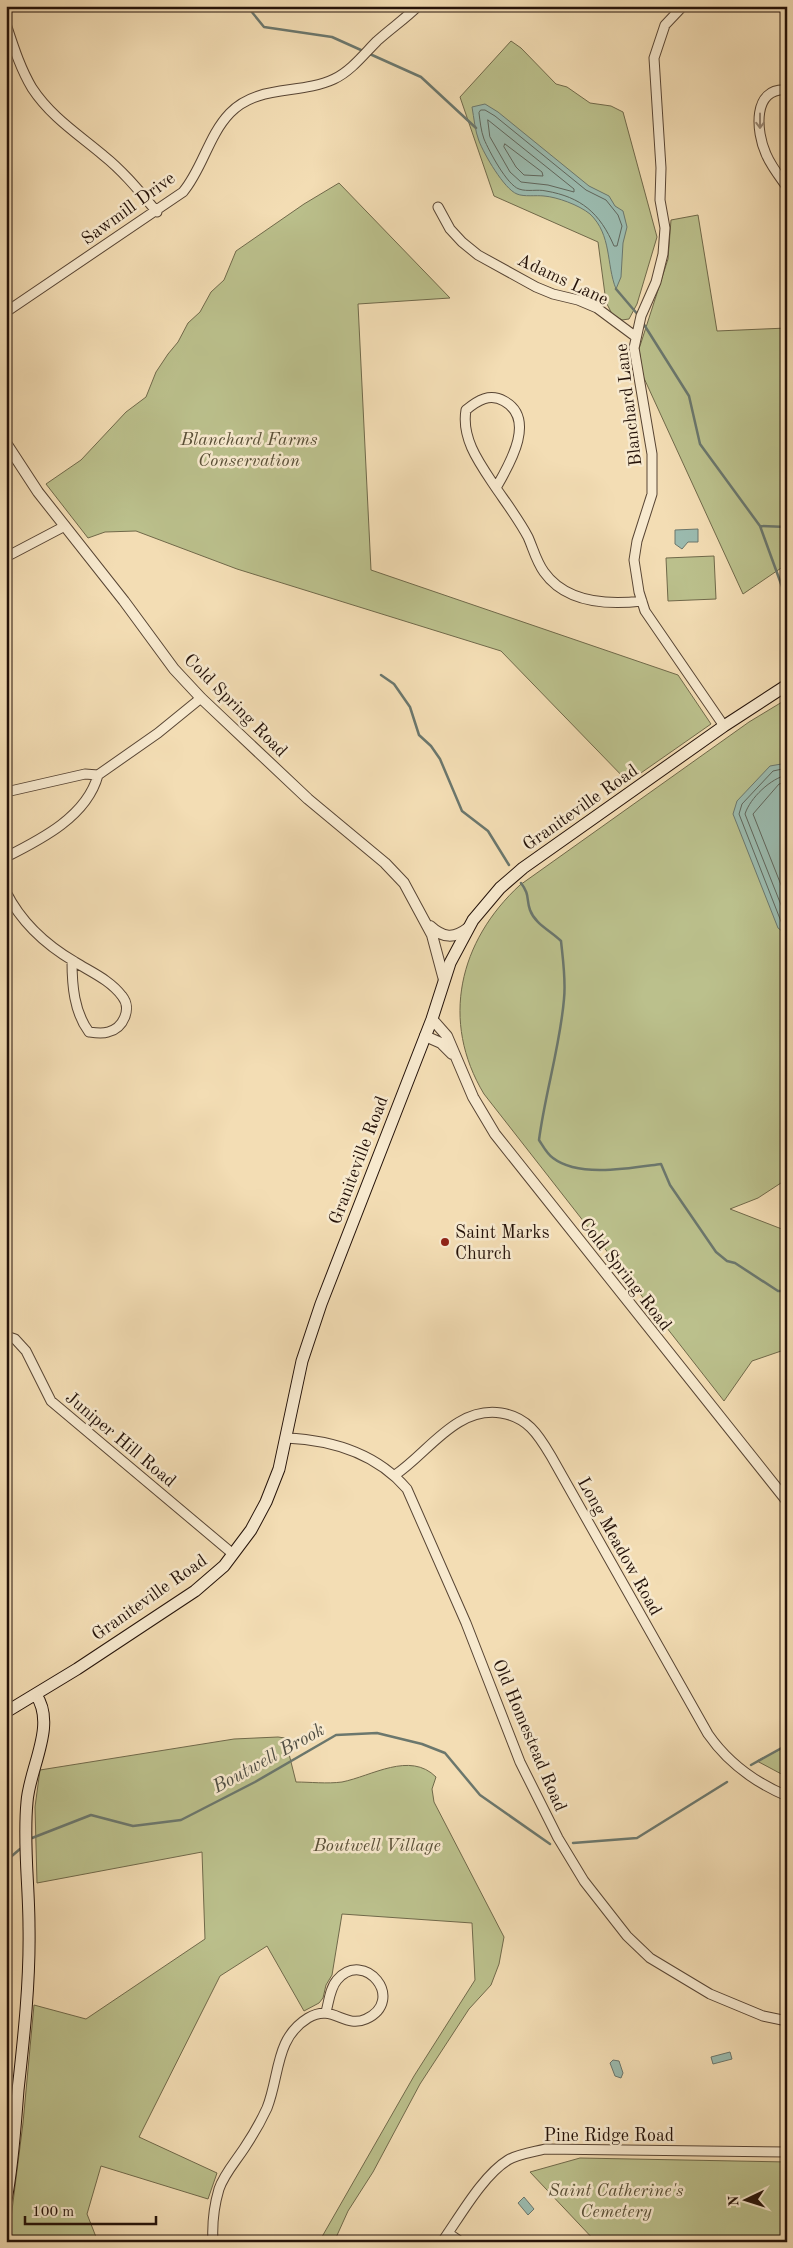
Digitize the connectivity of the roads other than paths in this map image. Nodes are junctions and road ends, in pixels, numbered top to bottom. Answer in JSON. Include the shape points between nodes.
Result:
{"nodes":[{"id":1,"x":418,"y":6,"type":"edge"},
{"id":2,"x":682,"y":6,"type":"edge"},
{"id":3,"x":6,"y":24,"type":"edge"},
{"id":4,"x":787,"y":90,"type":"edge"},
{"id":5,"x":787,"y":187,"type":"edge"},
{"id":6,"x":438,"y":207,"type":"dead end"},
{"id":7,"x":157,"y":212,"type":"junction"},
{"id":8,"x":6,"y":312,"type":"edge"},
{"id":9,"x":636,"y":337,"type":"junction"},
{"id":10,"x":6,"y":442,"type":"edge"},
{"id":11,"x":496,"y":488,"type":"junction"},
{"id":12,"x":65,"y":526,"type":"junction"},
{"id":13,"x":6,"y":557,"type":"edge"},
{"id":14,"x":642,"y":601,"type":"junction"},
{"id":15,"x":787,"y":685,"type":"edge"},
{"id":16,"x":200,"y":698,"type":"junction"},
{"id":17,"x":724,"y":726,"type":"junction"},
{"id":18,"x":98,"y":775,"type":"junction"},
{"id":19,"x":6,"y":792,"type":"edge"},
{"id":20,"x":6,"y":857,"type":"edge"},
{"id":21,"x":6,"y":892,"type":"edge"},
{"id":22,"x":427,"y":923,"type":"junction"},
{"id":23,"x":468,"y":928,"type":"junction"},
{"id":24,"x":72,"y":961,"type":"junction"},
{"id":25,"x":444,"y":980,"type":"junction"},
{"id":26,"x":432,"y":1019,"type":"junction"},
{"id":27,"x":425,"y":1036,"type":"junction"},
{"id":28,"x":454,"y":1057,"type":"junction"},
{"id":29,"x":6,"y":1336,"type":"edge"},
{"id":30,"x":286,"y":1438,"type":"junction"},
{"id":31,"x":395,"y":1475,"type":"junction"},
{"id":32,"x":787,"y":1501,"type":"edge"},
{"id":33,"x":233,"y":1554,"type":"junction"},
{"id":34,"x":36,"y":1695,"type":"junction"},
{"id":35,"x":6,"y":1712,"type":"edge"},
{"id":36,"x":787,"y":1796,"type":"edge"},
{"id":37,"x":326,"y":2012,"type":"junction"},
{"id":38,"x":787,"y":2021,"type":"edge"},
{"id":39,"x":787,"y":2152,"type":"edge"},
{"id":40,"x":6,"y":2200,"type":"edge"},
{"id":41,"x":448,"y":2233,"type":"junction"},
{"id":42,"x":213,"y":2242,"type":"edge"},
{"id":43,"x":442,"y":2242,"type":"edge"},
{"id":44,"x":461,"y":2242,"type":"edge"}],
"edges":[{"from":1,"to":7,"type":"street","name":"Sawmill Drive","via":[[336,78],[311,87],[260,95],[230,113],[213,136],[192,182]]},
{"from":2,"to":9,"type":"street","name":"Blanchard Lane","via":[[665,25],[654,58],[660,200],[665,228],[656,282]]},
{"from":3,"to":7,"type":"street","via":[[27,77],[46,106],[130,179]]},
{"from":4,"to":5,"type":"street","one_way":true,"via":[[769,93],[763,100],[759,117],[765,152]]},
{"from":6,"to":9,"type":"street","name":"Adams Lane","via":[[450,229],[478,255],[536,287],[597,308]]},
{"from":7,"to":8,"type":"street","name":"Sawmill Drive"},
{"from":9,"to":14,"type":"street","name":"Blanchard Lane","via":[[634,348],[653,474],[652,494],[634,560]]},
{"from":10,"to":12,"type":"street","name":"Cold Spring Road","via":[[38,492]]},
{"from":11,"to":11,"type":"street","via":[[513,452],[520,421],[511,405],[488,397],[466,410],[463,424]]},
{"from":11,"to":14,"type":"street","via":[[527,536],[544,572],[564,590],[613,604]]},
{"from":12,"to":13,"type":"street"},
{"from":12,"to":16,"type":"street","name":"Cold Spring Road","via":[[174,669]]},
{"from":14,"to":17,"type":"street","name":"Blanchard Lane","via":[[645,611]]},
{"from":15,"to":17,"type":"main road","name":"Graniteville Road"},
{"from":16,"to":18,"type":"street","via":[[158,733]]},
{"from":16,"to":22,"type":"street","name":"Cold Spring Road","via":[[308,799],[385,863],[404,883]]},
{"from":17,"to":23,"type":"main road","name":"Graniteville Road","via":[[523,868],[491,898]]},
{"from":18,"to":19,"type":"street","via":[[85,774]]},
{"from":18,"to":20,"type":"street","via":[[94,790],[77,811],[34,843]]},
{"from":21,"to":24,"type":"street","via":[[28,927]]},
{"from":22,"to":23,"type":"street","name":"Cold Spring Road","via":[[446,936],[456,936]]},
{"from":22,"to":25,"type":"street","name":"Cold Spring Road"},
{"from":23,"to":25,"type":"main road","name":"Graniteville Road","via":[[456,948]]},
{"from":24,"to":24,"type":"street","via":[[73,987],[83,1023],[89,1032],[111,1032],[120,1026],[127,1012],[124,998],[114,986]]},
{"from":25,"to":26,"type":"main road","name":"Graniteville Road"},
{"from":26,"to":27,"type":"main road","name":"Graniteville Road"},
{"from":26,"to":28,"type":"street","name":"Cold Spring Road","via":[[446,1036]]},
{"from":27,"to":28,"type":"street","name":"Cold Spring Road","via":[[441,1043]]},
{"from":27,"to":30,"type":"main road","name":"Graniteville Road","via":[[312,1328]]},
{"from":28,"to":32,"type":"street","name":"Cold Spring Road","via":[[495,1134]]},
{"from":29,"to":33,"type":"street","name":"Juniper Hill Road","via":[[26,1351],[51,1401]]},
{"from":30,"to":31,"type":"street","name":"Old Homestead Road","via":[[353,1450]]},
{"from":30,"to":33,"type":"main road","name":"Graniteville Road","via":[[279,1469],[266,1502]]},
{"from":31,"to":36,"type":"street","name":"Long Meadow Road","via":[[468,1417],[494,1412],[512,1415],[528,1424],[551,1456],[715,1745],[736,1767],[765,1787]]},
{"from":31,"to":38,"type":"street","name":"Old Homestead Road","via":[[413,1499],[520,1762],[558,1838],[584,1881],[627,1936],[650,1958],[710,1994],[763,2016]]},
{"from":33,"to":34,"type":"main road","name":"Graniteville Road","via":[[195,1591]]},
{"from":34,"to":35,"type":"main road","name":"Graniteville Road"},
{"from":34,"to":40,"type":"main road","via":[[42,1706],[44,1727],[27,1801],[28,1970]]},
{"from":37,"to":37,"type":"street","via":[[332,1989],[347,1972],[358,1970],[378,1978],[383,1990],[382,2000],[380,2009],[372,2016],[352,2021]]},
{"from":37,"to":42,"type":"street","via":[[307,2019],[287,2038],[267,2107],[220,2187]]},
{"from":39,"to":41,"type":"street","name":"Pine Ridge Road","via":[[545,2149],[506,2161]]},
{"from":41,"to":43,"type":"street","name":"Pine Ridge Road"},
{"from":41,"to":44,"type":"street"}]}
